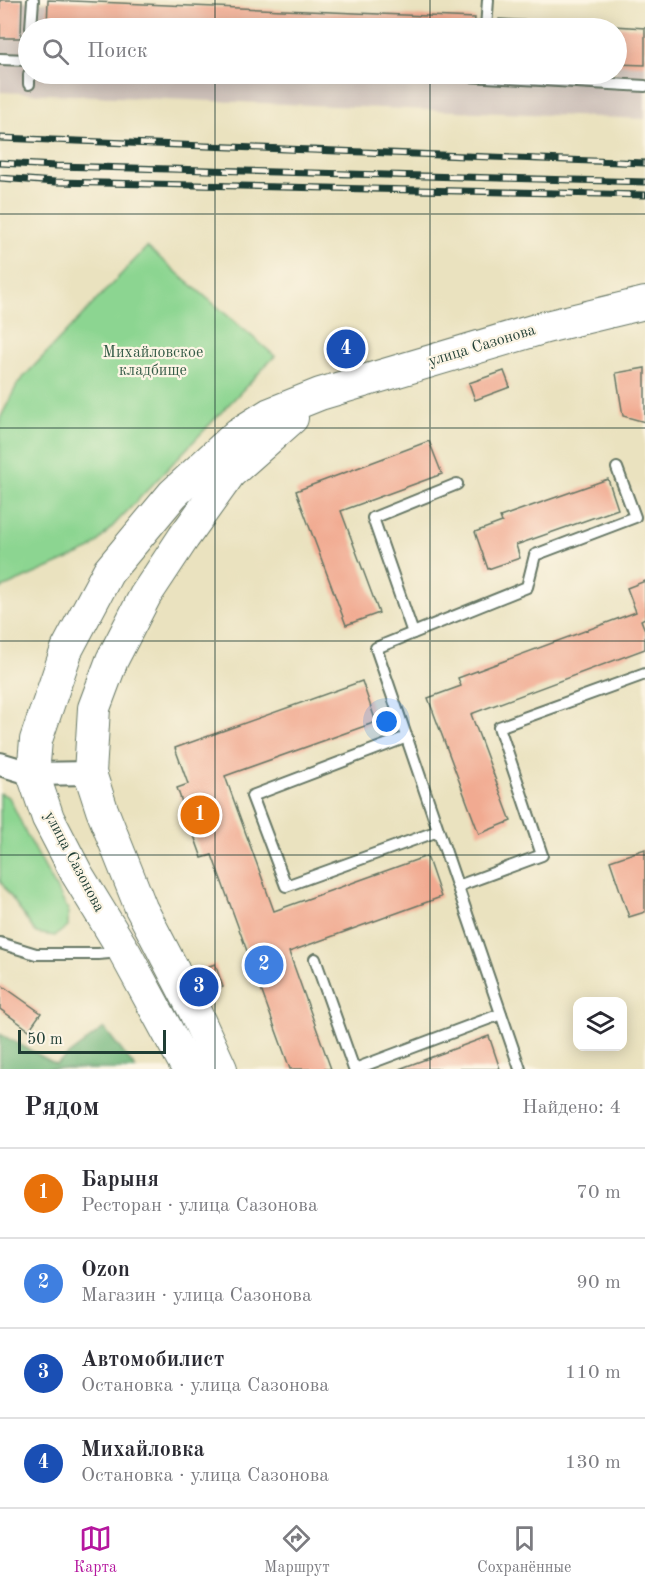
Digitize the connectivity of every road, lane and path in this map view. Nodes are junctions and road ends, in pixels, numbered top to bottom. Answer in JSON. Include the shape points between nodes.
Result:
{"nodes":[{"id":1,"x":33,"y":0,"type":"edge"},
{"id":2,"x":488,"y":0,"type":"edge"},
{"id":3,"x":32,"y":18,"type":"edge"},
{"id":4,"x":487,"y":18,"type":"edge"},
{"id":5,"x":0,"y":59,"type":"edge"},
{"id":6,"x":18,"y":60,"type":"edge"},
{"id":7,"x":618,"y":84,"type":"edge"},
{"id":8,"x":645,"y":86,"type":"edge"},
{"id":9,"x":645,"y":303,"type":"edge"},
{"id":10,"x":320,"y":394,"type":"junction"},
{"id":11,"x":617,"y":468,"type":"dead end"},
{"id":12,"x":457,"y":484,"type":"dead end"},
{"id":13,"x":413,"y":633,"type":"junction"},
{"id":14,"x":645,"y":674,"type":"edge"},
{"id":15,"x":407,"y":737,"type":"junction"},
{"id":16,"x":0,"y":764,"type":"edge"},
{"id":17,"x":90,"y":773,"type":"junction"},
{"id":18,"x":33,"y":774,"type":"junction"},
{"id":19,"x":438,"y":831,"type":"junction"},
{"id":20,"x":458,"y":886,"type":"junction"},
{"id":21,"x":0,"y":943,"type":"edge"},
{"id":22,"x":124,"y":951,"type":"junction"},
{"id":23,"x":315,"y":959,"type":"dead end"},
{"id":24,"x":501,"y":1014,"type":"junction"},
{"id":25,"x":216,"y":1065,"type":"edge"},
{"id":26,"x":188,"y":1069,"type":"edge"},
{"id":27,"x":355,"y":1069,"type":"edge"},
{"id":28,"x":520,"y":1069,"type":"edge"}],
"edges":[{"from":1,"to":3,"type":"lane"},
{"from":2,"to":4,"type":"lane"},
{"from":5,"to":6,"type":"lane"},
{"from":7,"to":8,"type":"lane"},
{"from":9,"to":10,"type":"main road","name":"улица Сазонова","via":[[546,327]]},
{"from":10,"to":17,"type":"main road","name":"улица Сазонова","via":[[230,473],[145,596],[112,660],[94,708]]},
{"from":10,"to":18,"type":"main road","name":"улица Сазонова","via":[[270,414],[238,434],[173,494],[108,572],[67,649],[36,740]]},
{"from":11,"to":13,"type":"lane","via":[[635,517],[535,555],[527,587]]},
{"from":12,"to":13,"type":"lane","via":[[373,518]]},
{"from":13,"to":15,"type":"lane","via":[[376,648]]},
{"from":14,"to":20,"type":"lane","via":[[499,727],[542,855]]},
{"from":15,"to":19,"type":"lane"},
{"from":15,"to":19,"type":"lane","via":[[252,796],[286,886]]},
{"from":16,"to":18,"type":"street"},
{"from":17,"to":18,"type":"street"},
{"from":17,"to":25,"type":"main road","name":"улица Сазонова","via":[[141,908]]},
{"from":18,"to":22,"type":"main road","name":"улица Сазонова","via":[[48,818]]},
{"from":19,"to":20,"type":"lane"},
{"from":20,"to":24,"type":"lane"},
{"from":21,"to":22,"type":"lane","via":[[36,954]]},
{"from":22,"to":26,"type":"main road","name":"улица Сазонова"},
{"from":23,"to":27,"type":"lane"},
{"from":24,"to":27,"type":"lane"},
{"from":24,"to":28,"type":"lane"}]}
